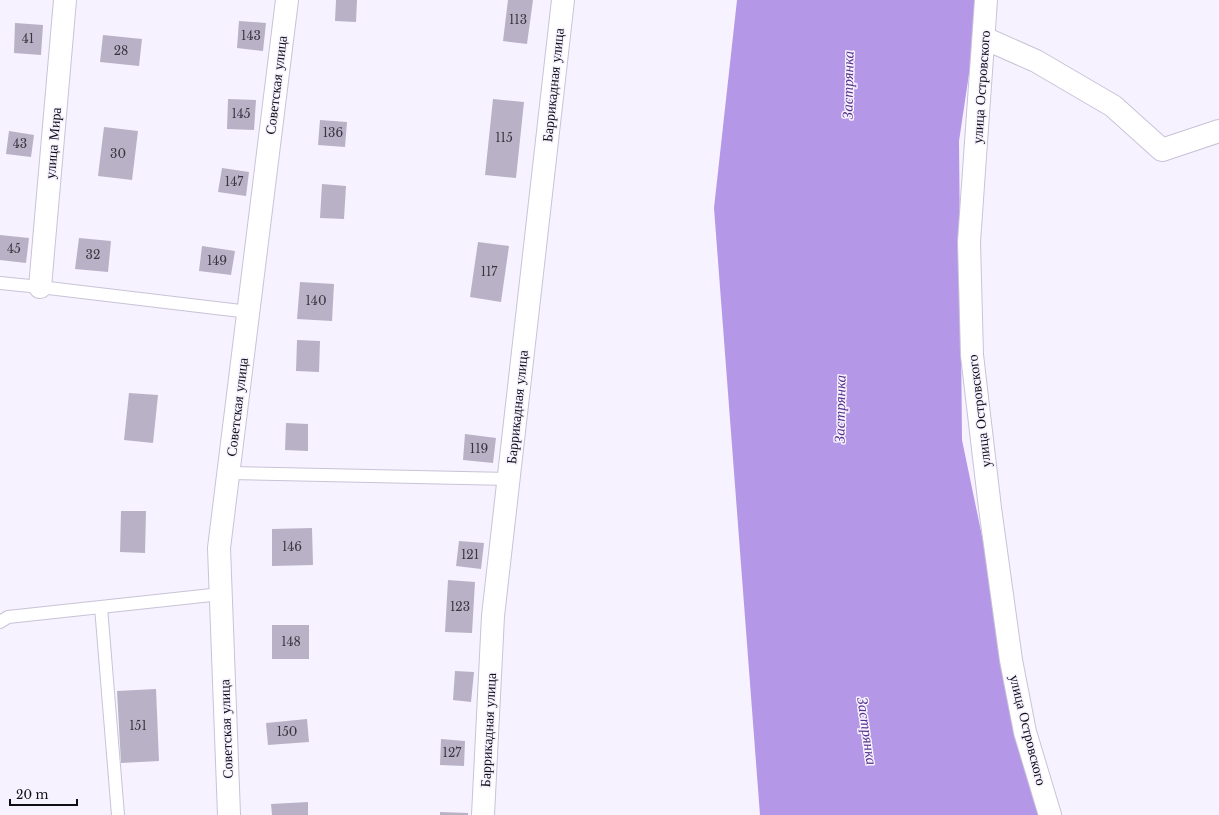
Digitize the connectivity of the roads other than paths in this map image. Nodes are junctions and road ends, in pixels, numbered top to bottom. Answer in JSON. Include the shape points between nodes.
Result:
{"nodes":[{"id":1,"x":65,"y":0,"type":"edge"},
{"id":2,"x":287,"y":0,"type":"edge"},
{"id":3,"x":563,"y":0,"type":"edge"},
{"id":4,"x":986,"y":0,"type":"edge"},
{"id":5,"x":984,"y":38,"type":"junction"},
{"id":6,"x":1219,"y":131,"type":"edge"},
{"id":7,"x":0,"y":283,"type":"edge"},
{"id":8,"x":40,"y":287,"type":"junction"},
{"id":9,"x":248,"y":312,"type":"junction"},
{"id":10,"x":229,"y":473,"type":"junction"},
{"id":11,"x":509,"y":480,"type":"junction"},
{"id":12,"x":221,"y":594,"type":"junction"},
{"id":13,"x":102,"y":608,"type":"junction"},
{"id":14,"x":0,"y":622,"type":"edge"},
{"id":15,"x":118,"y":815,"type":"edge"},
{"id":16,"x":229,"y":815,"type":"edge"},
{"id":17,"x":483,"y":815,"type":"edge"},
{"id":18,"x":1050,"y":815,"type":"edge"}],
"edges":[{"from":1,"to":8,"type":"street","name":"улица Мира"},
{"from":2,"to":9,"type":"street","name":"Советская улица"},
{"from":3,"to":11,"type":"street","name":"Баррикадная улица"},
{"from":4,"to":5,"type":"street","name":"улица Островского"},
{"from":5,"to":6,"type":"street","via":[[1036,61],[1113,106],[1162,150]]},
{"from":5,"to":18,"type":"street","name":"улица Островского","via":[[969,242],[972,355],[1011,660],[1026,732]]},
{"from":7,"to":8,"type":"lane"},
{"from":8,"to":9,"type":"lane"},
{"from":9,"to":10,"type":"street","name":"Советская улица"},
{"from":10,"to":11,"type":"lane"},
{"from":10,"to":12,"type":"street","name":"Советская улица","via":[[220,548]]},
{"from":11,"to":17,"type":"street","name":"Баррикадная улица","via":[[493,616]]},
{"from":12,"to":13,"type":"lane"},
{"from":12,"to":16,"type":"street","name":"Советская улица"},
{"from":13,"to":14,"type":"lane","via":[[8,617]]},
{"from":13,"to":15,"type":"lane"}]}
